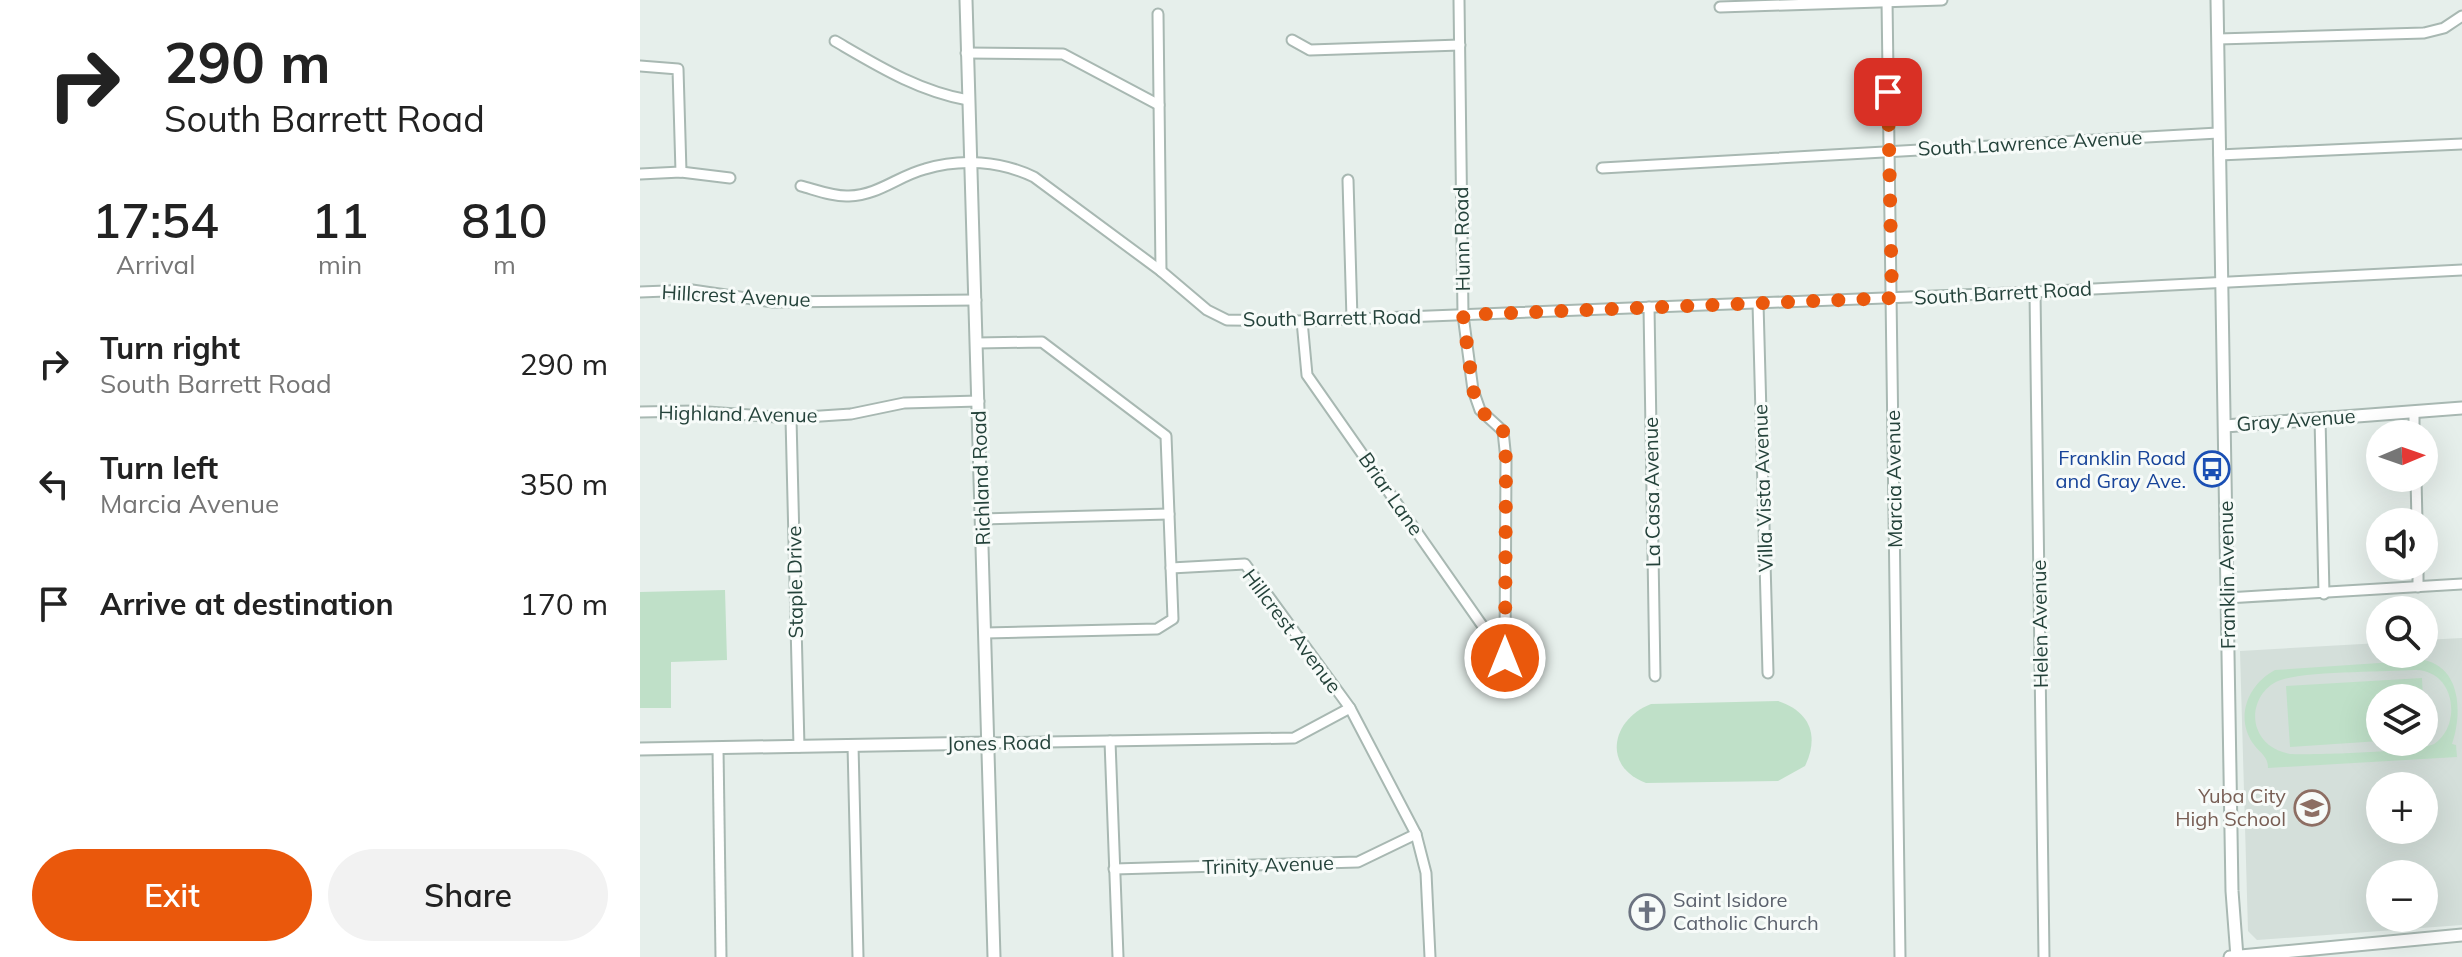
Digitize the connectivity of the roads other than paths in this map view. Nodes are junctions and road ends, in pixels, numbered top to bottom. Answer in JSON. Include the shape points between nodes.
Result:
{"nodes":[{"id":1,"x":966,"y":0,"type":"edge"},
{"id":2,"x":1459,"y":0,"type":"edge"},
{"id":3,"x":1942,"y":0,"type":"edge"},
{"id":4,"x":2217,"y":0,"type":"edge"},
{"id":5,"x":1887,"y":2,"type":"edge"},
{"id":6,"x":1720,"y":7,"type":"dead end"},
{"id":7,"x":1158,"y":14,"type":"dead end"},
{"id":8,"x":2462,"y":16,"type":"edge"},
{"id":9,"x":2218,"y":39,"type":"junction"},
{"id":10,"x":1292,"y":40,"type":"dead end"},
{"id":11,"x":835,"y":41,"type":"dead end"},
{"id":12,"x":1460,"y":45,"type":"junction"},
{"id":13,"x":966,"y":53,"type":"junction"},
{"id":14,"x":640,"y":66,"type":"edge"},
{"id":15,"x":968,"y":100,"type":"junction"},
{"id":16,"x":1159,"y":105,"type":"junction"},
{"id":17,"x":2218,"y":133,"type":"junction"},
{"id":18,"x":2462,"y":144,"type":"edge"},
{"id":19,"x":1889,"y":151,"type":"junction"},
{"id":20,"x":2219,"y":155,"type":"junction"},
{"id":21,"x":972,"y":162,"type":"junction"},
{"id":22,"x":1602,"y":168,"type":"dead end"},
{"id":23,"x":681,"y":172,"type":"junction"},
{"id":24,"x":640,"y":174,"type":"edge"},
{"id":25,"x":730,"y":178,"type":"dead end"},
{"id":26,"x":1348,"y":180,"type":"dead end"},
{"id":27,"x":801,"y":186,"type":"dead end"},
{"id":28,"x":2462,"y":270,"type":"edge"},
{"id":29,"x":1161,"y":271,"type":"junction"},
{"id":30,"x":2222,"y":281,"type":"junction"},
{"id":31,"x":640,"y":292,"type":"edge"},
{"id":32,"x":2035,"y":292,"type":"junction"},
{"id":33,"x":1892,"y":298,"type":"junction"},
{"id":34,"x":976,"y":300,"type":"junction"},
{"id":35,"x":1758,"y":303,"type":"junction"},
{"id":36,"x":1649,"y":307,"type":"junction"},
{"id":37,"x":1463,"y":315,"type":"junction"},
{"id":38,"x":1352,"y":319,"type":"junction"},
{"id":39,"x":1302,"y":321,"type":"junction"},
{"id":40,"x":977,"y":343,"type":"junction"},
{"id":41,"x":979,"y":401,"type":"junction"},
{"id":42,"x":2462,"y":408,"type":"edge"},
{"id":43,"x":640,"y":412,"type":"edge"},
{"id":44,"x":2414,"y":412,"type":"junction"},
{"id":45,"x":791,"y":418,"type":"junction"},
{"id":46,"x":2320,"y":418,"type":"junction"},
{"id":47,"x":2414,"y":420,"type":"edge"},
{"id":48,"x":2225,"y":426,"type":"junction"},
{"id":49,"x":1169,"y":514,"type":"junction"},
{"id":50,"x":982,"y":519,"type":"junction"},
{"id":51,"x":1171,"y":568,"type":"junction"},
{"id":52,"x":2418,"y":580,"type":"edge"},
{"id":53,"x":2462,"y":584,"type":"edge"},
{"id":54,"x":2418,"y":587,"type":"junction"},
{"id":55,"x":2324,"y":594,"type":"junction"},
{"id":56,"x":2227,"y":598,"type":"junction"},
{"id":57,"x":985,"y":633,"type":"junction"},
{"id":58,"x":1505,"y":658,"type":"joint"},
{"id":59,"x":1768,"y":673,"type":"dead end"},
{"id":60,"x":1655,"y":676,"type":"dead end"},
{"id":61,"x":1350,"y":708,"type":"junction"},
{"id":62,"x":1110,"y":741,"type":"junction"},
{"id":63,"x":989,"y":743,"type":"junction"},
{"id":64,"x":853,"y":745,"type":"junction"},
{"id":65,"x":799,"y":747,"type":"junction"},
{"id":66,"x":718,"y":748,"type":"junction"},
{"id":67,"x":640,"y":749,"type":"edge"},
{"id":68,"x":1416,"y":834,"type":"junction"},
{"id":69,"x":1114,"y":869,"type":"junction"},
{"id":70,"x":2462,"y":935,"type":"edge"},
{"id":71,"x":2237,"y":956,"type":"edge"},
{"id":72,"x":721,"y":957,"type":"edge"},
{"id":73,"x":858,"y":957,"type":"edge"},
{"id":74,"x":994,"y":957,"type":"edge"},
{"id":75,"x":1118,"y":957,"type":"edge"},
{"id":76,"x":1430,"y":957,"type":"edge"},
{"id":77,"x":1900,"y":957,"type":"edge"},
{"id":78,"x":2044,"y":957,"type":"edge"},
{"id":79,"x":2229,"y":957,"type":"edge"}],
"edges":[{"from":1,"to":13,"type":"street","name":"Richland Road"},
{"from":2,"to":12,"type":"street","name":"Hunn Road"},
{"from":3,"to":5,"type":"street"},
{"from":4,"to":9,"type":"street","name":"Franklin Avenue"},
{"from":5,"to":6,"type":"street"},
{"from":5,"to":19,"type":"street","name":"Marcia Avenue"},
{"from":7,"to":16,"type":"street"},
{"from":8,"to":9,"type":"street","via":[[2424,33]]},
{"from":9,"to":17,"type":"street","name":"Franklin Avenue"},
{"from":10,"to":12,"type":"street","via":[[1310,50]]},
{"from":11,"to":15,"type":"street","via":[[904,81]]},
{"from":12,"to":37,"type":"street","name":"Hunn Road"},
{"from":13,"to":15,"type":"street","name":"Richland Road"},
{"from":13,"to":16,"type":"street","via":[[1063,54]]},
{"from":14,"to":23,"type":"street","via":[[678,69]]},
{"from":15,"to":21,"type":"street","name":"Richland Road"},
{"from":16,"to":29,"type":"street"},
{"from":17,"to":19,"type":"street","name":"South Lawrence Avenue"},
{"from":17,"to":20,"type":"street","name":"Franklin Avenue"},
{"from":18,"to":20,"type":"street"},
{"from":19,"to":22,"type":"street","name":"South Lawrence Avenue"},
{"from":19,"to":33,"type":"street","name":"Marcia Avenue"},
{"from":20,"to":30,"type":"street","name":"Franklin Avenue"},
{"from":21,"to":27,"type":"street","name":"South Barrett Road","via":[[924,169],[881,190],[848,197]]},
{"from":21,"to":29,"type":"street","name":"South Barrett Road","via":[[1011,166],[1034,177]]},
{"from":21,"to":34,"type":"street","name":"Richland Road"},
{"from":23,"to":24,"type":"street"},
{"from":23,"to":25,"type":"street"},
{"from":26,"to":38,"type":"street"},
{"from":28,"to":30,"type":"street","name":"South Barrett Road"},
{"from":29,"to":39,"type":"street","name":"South Barrett Road","via":[[1227,320]]},
{"from":30,"to":32,"type":"street","name":"South Barrett Road"},
{"from":30,"to":48,"type":"street","name":"Franklin Avenue"},
{"from":31,"to":34,"type":"street","name":"Hillcrest Avenue","via":[[692,290],[773,302]]},
{"from":32,"to":33,"type":"street","name":"South Barrett Road"},
{"from":32,"to":78,"type":"street","name":"Helen Avenue"},
{"from":33,"to":35,"type":"street","name":"South Barrett Road"},
{"from":33,"to":77,"type":"street","name":"Marcia Avenue"},
{"from":34,"to":40,"type":"street","name":"Richland Road"},
{"from":35,"to":36,"type":"street","name":"South Barrett Road"},
{"from":35,"to":59,"type":"street","name":"Villa Vista Avenue"},
{"from":36,"to":37,"type":"street","name":"South Barrett Road"},
{"from":36,"to":60,"type":"street","name":"La Casa Avenue"},
{"from":37,"to":38,"type":"street","name":"South Barrett Road"},
{"from":37,"to":58,"type":"street","name":"Hunn Road","via":[[1473,390],[1480,410],[1503,431]]},
{"from":38,"to":39,"type":"street","name":"South Barrett Road"},
{"from":39,"to":58,"type":"street","name":"Briar Lane","via":[[1307,375]]},
{"from":40,"to":41,"type":"street","name":"Richland Road"},
{"from":40,"to":49,"type":"street","via":[[1042,342],[1166,436]]},
{"from":41,"to":45,"type":"street","name":"Highland Avenue","via":[[904,403]]},
{"from":41,"to":50,"type":"street","name":"Richland Road"},
{"from":42,"to":44,"type":"street","name":"Gray Avenue"},
{"from":43,"to":45,"type":"street","name":"Highland Avenue"},
{"from":44,"to":46,"type":"street","name":"Gray Avenue"},
{"from":44,"to":47,"type":"street"},
{"from":45,"to":65,"type":"street","name":"Staple Drive"},
{"from":46,"to":48,"type":"street","name":"Gray Avenue"},
{"from":46,"to":55,"type":"street"},
{"from":48,"to":56,"type":"street","name":"Franklin Avenue"},
{"from":49,"to":50,"type":"street"},
{"from":49,"to":51,"type":"street"},
{"from":50,"to":57,"type":"street","name":"Richland Road"},
{"from":51,"to":57,"type":"street","via":[[1173,619],[1157,629]]},
{"from":51,"to":61,"type":"street","name":"Hillcrest Avenue","via":[[1245,564]]},
{"from":52,"to":54,"type":"street"},
{"from":53,"to":54,"type":"street"},
{"from":54,"to":55,"type":"street"},
{"from":55,"to":56,"type":"street"},
{"from":56,"to":71,"type":"street","name":"Franklin Avenue"},
{"from":57,"to":63,"type":"street","name":"Richland Road"},
{"from":61,"to":62,"type":"street","name":"Jones Road","via":[[1294,738]]},
{"from":61,"to":68,"type":"street","name":"Hillcrest Avenue"},
{"from":62,"to":63,"type":"street","name":"Jones Road"},
{"from":62,"to":69,"type":"street"},
{"from":63,"to":64,"type":"street","name":"Jones Road"},
{"from":63,"to":74,"type":"street","name":"Richland Road"},
{"from":64,"to":65,"type":"street","name":"Jones Road"},
{"from":64,"to":73,"type":"street"},
{"from":65,"to":66,"type":"street","name":"Jones Road"},
{"from":66,"to":67,"type":"street","name":"Jones Road"},
{"from":66,"to":72,"type":"street"},
{"from":68,"to":69,"type":"street","name":"Trinity Avenue","via":[[1358,862]]},
{"from":68,"to":76,"type":"street","name":"Hillcrest Avenue","via":[[1426,873]]},
{"from":69,"to":75,"type":"street"},
{"from":70,"to":71,"type":"street"},
{"from":71,"to":79,"type":"street"}]}
